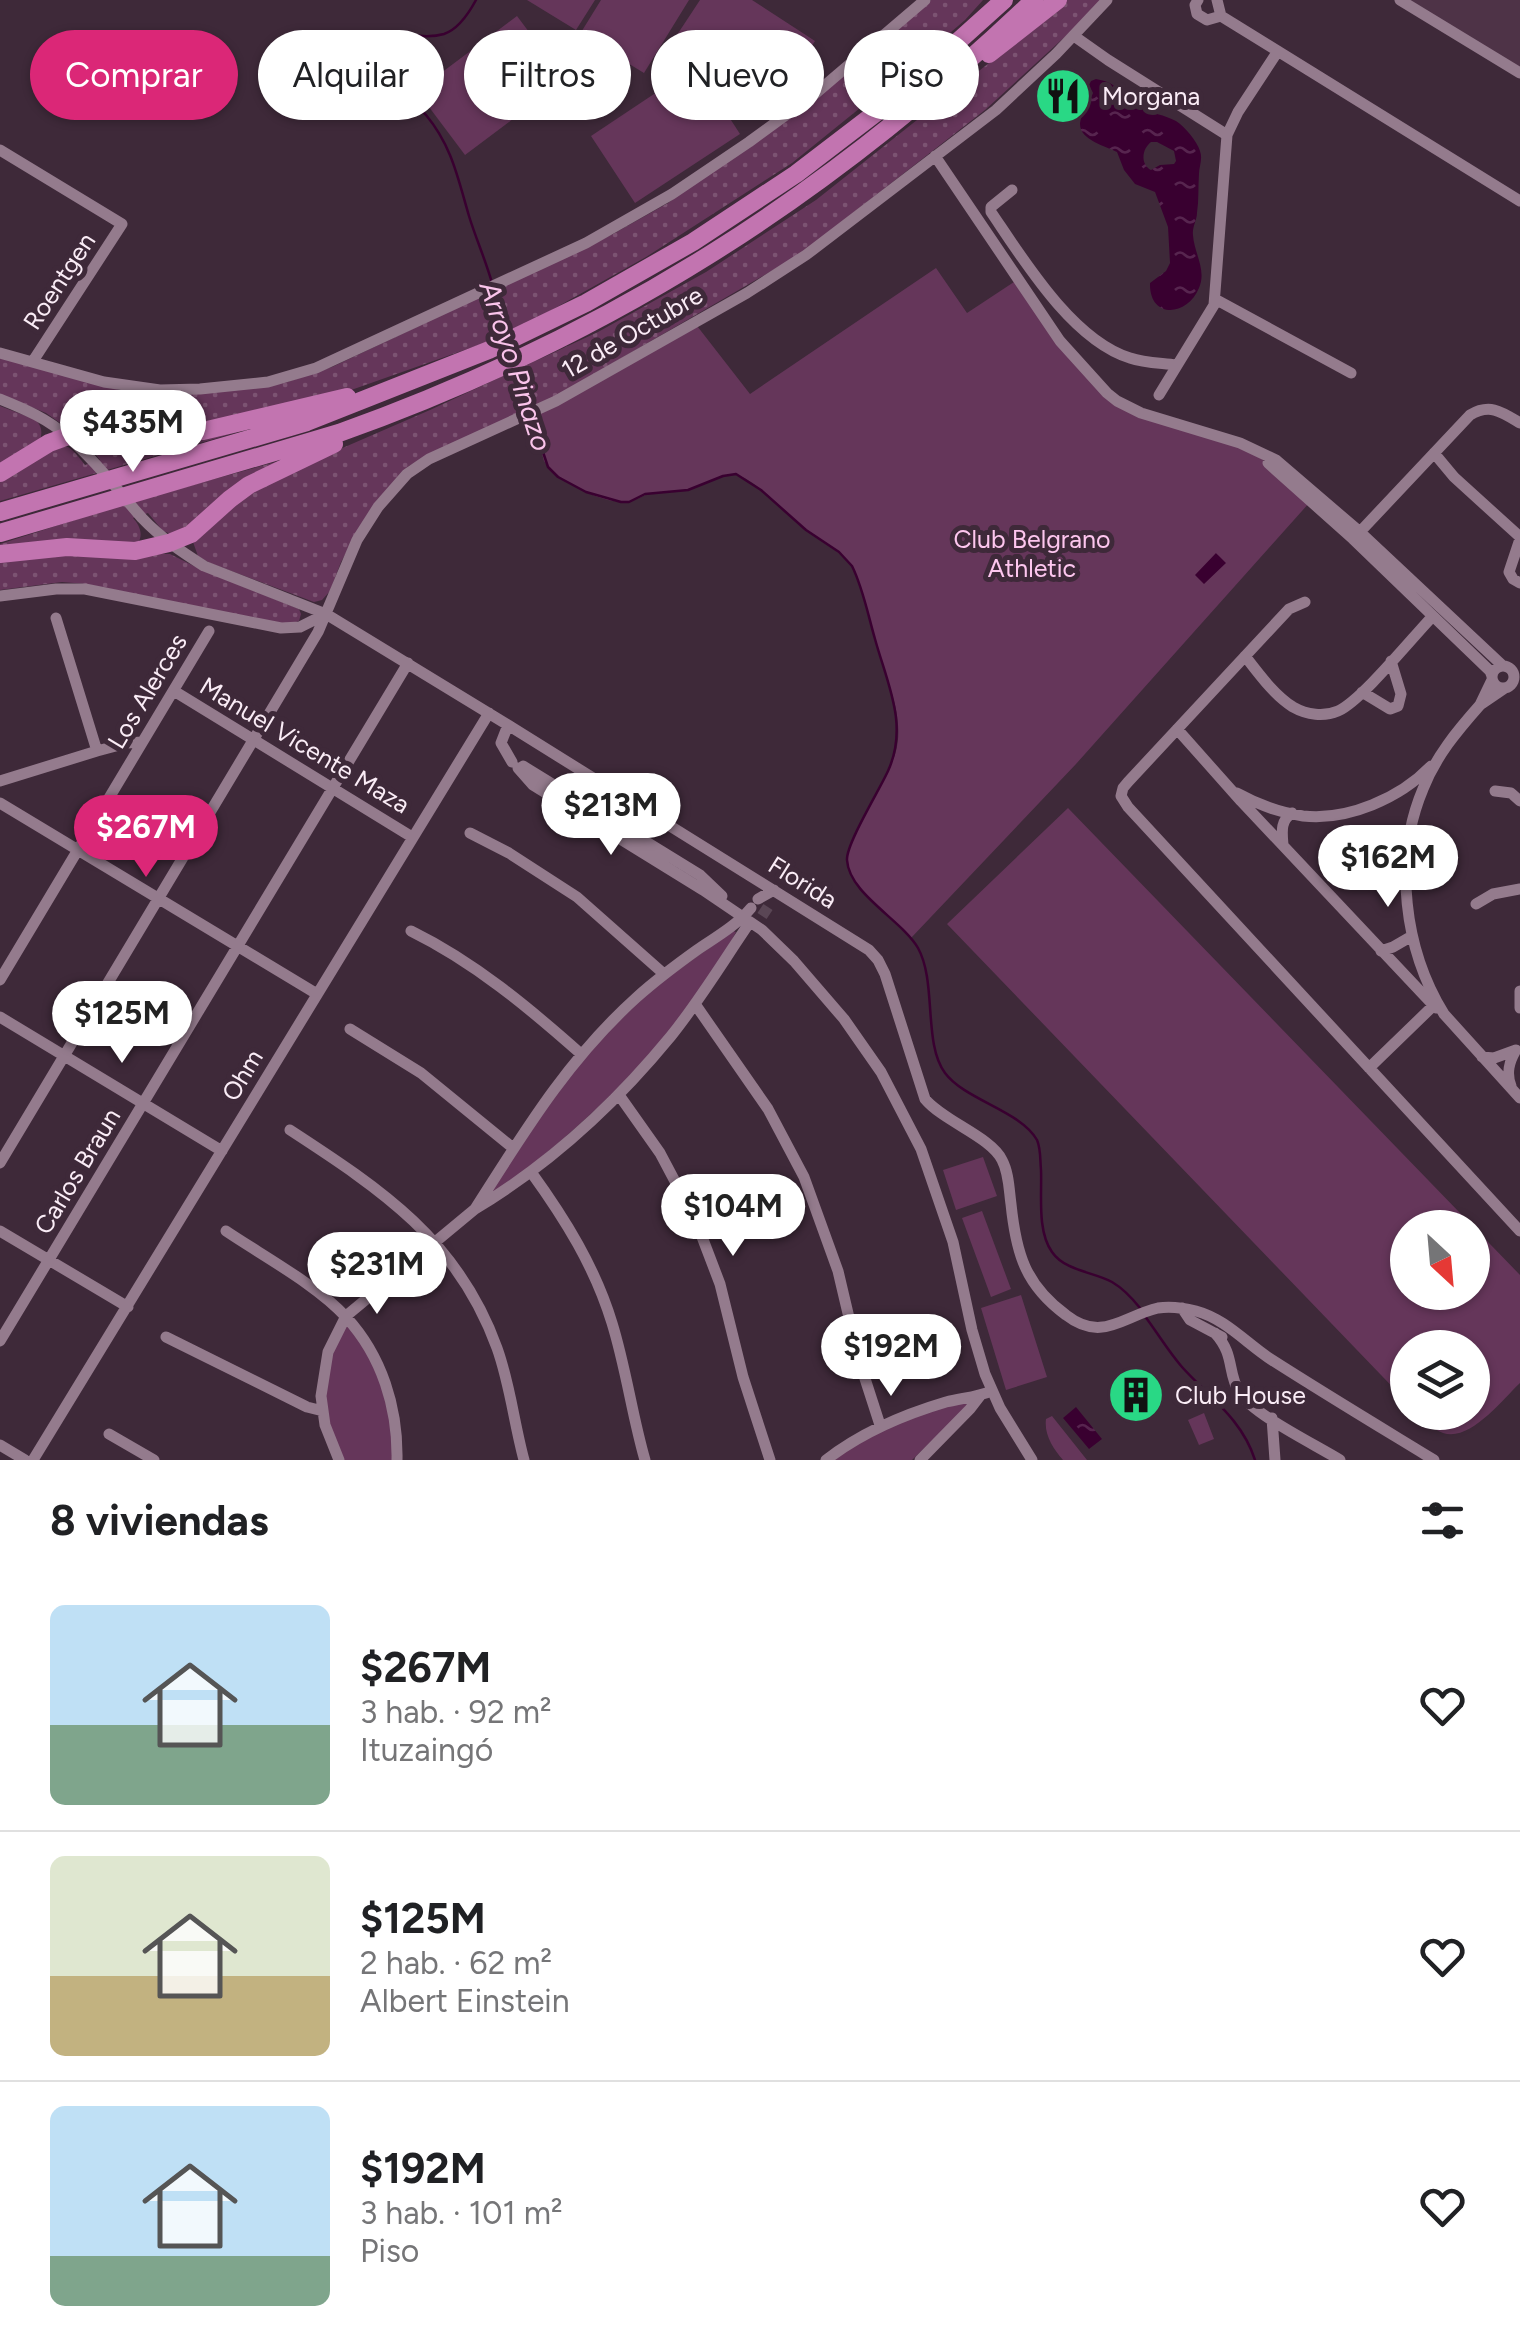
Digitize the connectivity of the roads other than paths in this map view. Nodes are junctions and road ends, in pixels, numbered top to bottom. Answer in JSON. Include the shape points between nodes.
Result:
{"nodes":[{"id":1,"x":924,"y":0,"type":"edge"},
{"id":2,"x":991,"y":0,"type":"edge"},
{"id":3,"x":1004,"y":0,"type":"edge"},
{"id":4,"x":1034,"y":0,"type":"edge"},
{"id":5,"x":1058,"y":0,"type":"edge"},
{"id":6,"x":1107,"y":0,"type":"edge"},
{"id":7,"x":1198,"y":0,"type":"edge"},
{"id":8,"x":1217,"y":0,"type":"edge"},
{"id":9,"x":1400,"y":0,"type":"edge"},
{"id":10,"x":1221,"y":16,"type":"junction"},
{"id":11,"x":965,"y":30,"type":"edge"},
{"id":12,"x":971,"y":30,"type":"edge"},
{"id":13,"x":1074,"y":36,"type":"junction"},
{"id":14,"x":979,"y":50,"type":"edge"},
{"id":15,"x":1278,"y":51,"type":"junction"},
{"id":16,"x":979,"y":60,"type":"edge"},
{"id":17,"x":1520,"y":73,"type":"edge"},
{"id":18,"x":867,"y":120,"type":"edge"},
{"id":19,"x":899,"y":120,"type":"edge"},
{"id":20,"x":1227,"y":135,"type":"junction"},
{"id":21,"x":0,"y":150,"type":"edge"},
{"id":22,"x":935,"y":156,"type":"junction"},
{"id":23,"x":1012,"y":190,"type":"dead end"},
{"id":24,"x":1520,"y":201,"type":"edge"},
{"id":25,"x":1216,"y":299,"type":"junction"},
{"id":26,"x":0,"y":354,"type":"edge"},
{"id":27,"x":33,"y":361,"type":"junction"},
{"id":28,"x":1176,"y":364,"type":"junction"},
{"id":29,"x":1351,"y":373,"type":"dead end"},
{"id":30,"x":411,"y":383,"type":"junction"},
{"id":31,"x":1159,"y":396,"type":"dead end"},
{"id":32,"x":0,"y":399,"type":"edge"},
{"id":33,"x":394,"y":413,"type":"junction"},
{"id":34,"x":1520,"y":423,"type":"edge"},
{"id":35,"x":66,"y":435,"type":"junction"},
{"id":36,"x":1434,"y":453,"type":"junction"},
{"id":37,"x":0,"y":473,"type":"edge"},
{"id":38,"x":0,"y":512,"type":"edge"},
{"id":39,"x":0,"y":532,"type":"edge"},
{"id":40,"x":191,"y":534,"type":"junction"},
{"id":41,"x":1356,"y":536,"type":"junction"},
{"id":42,"x":1520,"y":538,"type":"edge"},
{"id":43,"x":169,"y":543,"type":"junction"},
{"id":44,"x":0,"y":554,"type":"edge"},
{"id":45,"x":191,"y":557,"type":"junction"},
{"id":46,"x":1520,"y":584,"type":"edge"},
{"id":47,"x":0,"y":596,"type":"edge"},
{"id":48,"x":1305,"y":602,"type":"dead end"},
{"id":49,"x":326,"y":614,"type":"junction"},
{"id":50,"x":1432,"y":617,"type":"junction"},
{"id":51,"x":56,"y":618,"type":"dead end"},
{"id":52,"x":209,"y":631,"type":"dead end"},
{"id":53,"x":1245,"y":656,"type":"junction"},
{"id":54,"x":1391,"y":661,"type":"junction"},
{"id":55,"x":408,"y":663,"type":"junction"},
{"id":56,"x":1512,"y":673,"type":"edge"},
{"id":57,"x":1492,"y":678,"type":"junction"},
{"id":58,"x":174,"y":691,"type":"junction"},
{"id":59,"x":1362,"y":692,"type":"junction"},
{"id":60,"x":1480,"y":705,"type":"junction"},
{"id":61,"x":489,"y":713,"type":"junction"},
{"id":62,"x":507,"y":729,"type":"junction"},
{"id":63,"x":1177,"y":729,"type":"junction"},
{"id":64,"x":253,"y":740,"type":"junction"},
{"id":65,"x":142,"y":742,"type":"junction"},
{"id":66,"x":97,"y":751,"type":"junction"},
{"id":67,"x":1440,"y":755,"type":"junction"},
{"id":68,"x":0,"y":765,"type":"edge"},
{"id":69,"x":2,"y":780,"type":"edge"},
{"id":70,"x":333,"y":788,"type":"junction"},
{"id":71,"x":1231,"y":790,"type":"junction"},
{"id":72,"x":1495,"y":792,"type":"dead end"},
{"id":73,"x":1388,"y":797,"type":"junction"},
{"id":74,"x":1520,"y":801,"type":"edge"},
{"id":75,"x":0,"y":802,"type":"edge"},
{"id":76,"x":1292,"y":813,"type":"junction"},
{"id":77,"x":1413,"y":818,"type":"junction"},
{"id":78,"x":470,"y":832,"type":"dead end"},
{"id":79,"x":412,"y":837,"type":"junction"},
{"id":80,"x":1283,"y":845,"type":"junction"},
{"id":81,"x":78,"y":849,"type":"junction"},
{"id":82,"x":1520,"y":888,"type":"edge"},
{"id":83,"x":774,"y":890,"type":"junction"},
{"id":84,"x":159,"y":898,"type":"junction"},
{"id":85,"x":1476,"y":904,"type":"dead end"},
{"id":86,"x":753,"y":914,"type":"junction"},
{"id":87,"x":410,"y":931,"type":"dead end"},
{"id":88,"x":1412,"y":936,"type":"junction"},
{"id":89,"x":238,"y":946,"type":"junction"},
{"id":90,"x":1381,"y":951,"type":"junction"},
{"id":91,"x":664,"y":974,"type":"junction"},
{"id":92,"x":0,"y":980,"type":"edge"},
{"id":93,"x":1520,"y":991,"type":"edge"},
{"id":94,"x":317,"y":994,"type":"junction"},
{"id":95,"x":695,"y":1004,"type":"junction"},
{"id":96,"x":1437,"y":1007,"type":"junction"},
{"id":97,"x":1520,"y":1008,"type":"edge"},
{"id":98,"x":0,"y":1017,"type":"edge"},
{"id":99,"x":350,"y":1029,"type":"dead end"},
{"id":100,"x":1519,"y":1046,"type":"edge"},
{"id":101,"x":580,"y":1054,"type":"junction"},
{"id":102,"x":64,"y":1056,"type":"junction"},
{"id":103,"x":1482,"y":1057,"type":"junction"},
{"id":104,"x":1369,"y":1068,"type":"junction"},
{"id":105,"x":618,"y":1094,"type":"junction"},
{"id":106,"x":1516,"y":1094,"type":"edge"},
{"id":107,"x":144,"y":1104,"type":"junction"},
{"id":108,"x":290,"y":1130,"type":"dead end"},
{"id":109,"x":513,"y":1148,"type":"junction"},
{"id":110,"x":222,"y":1151,"type":"junction"},
{"id":111,"x":0,"y":1163,"type":"edge"},
{"id":112,"x":531,"y":1172,"type":"junction"},
{"id":113,"x":475,"y":1209,"type":"junction"},
{"id":114,"x":0,"y":1231,"type":"edge"},
{"id":115,"x":226,"y":1232,"type":"dead end"},
{"id":116,"x":1520,"y":1232,"type":"edge"},
{"id":117,"x":436,"y":1242,"type":"junction"},
{"id":118,"x":49,"y":1260,"type":"junction"},
{"id":119,"x":128,"y":1307,"type":"junction"},
{"id":120,"x":1182,"y":1308,"type":"junction"},
{"id":121,"x":346,"y":1316,"type":"junction"},
{"id":122,"x":166,"y":1337,"type":"dead end"},
{"id":123,"x":0,"y":1342,"type":"edge"},
{"id":124,"x":986,"y":1394,"type":"junction"},
{"id":125,"x":322,"y":1411,"type":"junction"},
{"id":126,"x":1272,"y":1418,"type":"junction"},
{"id":127,"x":880,"y":1425,"type":"junction"},
{"id":128,"x":110,"y":1434,"type":"dead end"},
{"id":129,"x":0,"y":1445,"type":"edge"},
{"id":130,"x":336,"y":1459,"type":"edge"},
{"id":131,"x":25,"y":1460,"type":"edge"},
{"id":132,"x":34,"y":1460,"type":"edge"},
{"id":133,"x":154,"y":1460,"type":"edge"},
{"id":134,"x":397,"y":1460,"type":"edge"},
{"id":135,"x":524,"y":1460,"type":"edge"},
{"id":136,"x":645,"y":1460,"type":"edge"},
{"id":137,"x":770,"y":1460,"type":"edge"},
{"id":138,"x":826,"y":1460,"type":"edge"},
{"id":139,"x":920,"y":1460,"type":"edge"},
{"id":140,"x":1032,"y":1460,"type":"edge"},
{"id":141,"x":1275,"y":1460,"type":"edge"},
{"id":142,"x":1340,"y":1460,"type":"edge"},
{"id":143,"x":1434,"y":1460,"type":"edge"}],
"edges":[{"from":1,"to":27,"type":"street","via":[[816,93],[604,235],[316,368],[268,382],[160,390]]},
{"from":2,"to":11,"type":"highway"},
{"from":3,"to":12,"type":"highway"},
{"from":4,"to":14,"type":"highway"},
{"from":5,"to":16,"type":"highway"},
{"from":6,"to":13,"type":"street","name":"12 de Octubre"},
{"from":7,"to":10,"type":"street","via":[[1199,17]]},
{"from":8,"to":10,"type":"street"},
{"from":9,"to":17,"type":"street"},
{"from":10,"to":15,"type":"street"},
{"from":13,"to":20,"type":"street"},
{"from":13,"to":22,"type":"street","name":"12 de Octubre","via":[[996,110]]},
{"from":15,"to":20,"type":"street"},
{"from":15,"to":24,"type":"street"},
{"from":18,"to":30,"type":"highway","via":[[745,209],[640,274]]},
{"from":19,"to":33,"type":"highway","via":[[747,232],[644,294],[538,350]]},
{"from":20,"to":25,"type":"street"},
{"from":21,"to":27,"type":"street","name":"Roentgen","via":[[122,224]]},
{"from":22,"to":41,"type":"street","via":[[1060,341],[1107,393],[1160,420],[1240,443]]},
{"from":22,"to":49,"type":"street","name":"12 de Octubre","via":[[775,275],[556,401],[429,459],[378,507]]},
{"from":23,"to":28,"type":"street","via":[[991,212],[1058,306],[1115,352]]},
{"from":25,"to":28,"type":"street"},
{"from":25,"to":29,"type":"street"},
{"from":26,"to":27,"type":"street"},
{"from":28,"to":31,"type":"street"},
{"from":30,"to":35,"type":"highway","via":[[203,430],[108,424]]},
{"from":30,"to":38,"type":"highway","via":[[289,428]]},
{"from":32,"to":35,"type":"street","name":"Florida"},
{"from":33,"to":39,"type":"highway"},
{"from":33,"to":40,"type":"highway","via":[[250,486]]},
{"from":34,"to":36,"type":"street","via":[[1497,410],[1480,410]]},
{"from":35,"to":37,"type":"highway"},
{"from":35,"to":43,"type":"street","name":"Florida"},
{"from":36,"to":41,"type":"street"},
{"from":36,"to":42,"type":"street"},
{"from":40,"to":43,"type":"highway"},
{"from":40,"to":45,"type":"highway"},
{"from":41,"to":50,"type":"street"},
{"from":41,"to":56,"type":"street"},
{"from":42,"to":46,"type":"street","via":[[1508,572]]},
{"from":43,"to":44,"type":"highway","via":[[135,551],[67,547]]},
{"from":43,"to":45,"type":"street","name":"Florida"},
{"from":45,"to":49,"type":"street","name":"Florida"},
{"from":47,"to":49,"type":"street","via":[[85,589],[292,629]]},
{"from":48,"to":53,"type":"street","via":[[1289,609]]},
{"from":49,"to":55,"type":"street","name":"Florida"},
{"from":49,"to":64,"type":"street","name":"12 de Octubre"},
{"from":50,"to":54,"type":"street"},
{"from":50,"to":57,"type":"street"},
{"from":51,"to":66,"type":"street"},
{"from":52,"to":58,"type":"street","name":"Los Alerces"},
{"from":53,"to":59,"type":"street","via":[[1303,712],[1338,712]]},
{"from":53,"to":63,"type":"street"},
{"from":54,"to":59,"type":"street"},
{"from":54,"to":59,"type":"street","via":[[1398,706],[1390,709]]},
{"from":55,"to":61,"type":"street","name":"Florida"},
{"from":55,"to":70,"type":"street","name":"Carlos Braun"},
{"from":56,"to":57,"type":"street","via":[[1497,668]]},
{"from":56,"to":57,"type":"street","via":[[1495,686]]},
{"from":56,"to":60,"type":"street"},
{"from":57,"to":60,"type":"street"},
{"from":58,"to":64,"type":"street","name":"Manuel Vicente Maza"},
{"from":58,"to":65,"type":"street","name":"Los Alerces"},
{"from":60,"to":67,"type":"street"},
{"from":61,"to":62,"type":"street","name":"Florida"},
{"from":61,"to":79,"type":"street","name":"Ohm"},
{"from":62,"to":83,"type":"street","name":"Florida"},
{"from":62,"to":86,"type":"street","via":[[501,742],[522,768]]},
{"from":63,"to":71,"type":"street"},
{"from":63,"to":104,"type":"street","via":[[1123,788],[1123,799]]},
{"from":64,"to":70,"type":"street","name":"Manuel Vicente Maza"},
{"from":64,"to":84,"type":"street","name":"12 de Octubre"},
{"from":65,"to":66,"type":"street"},
{"from":65,"to":81,"type":"street","name":"Los Alerces"},
{"from":66,"to":69,"type":"street"},
{"from":67,"to":73,"type":"street"},
{"from":67,"to":77,"type":"street"},
{"from":68,"to":69,"type":"street"},
{"from":70,"to":79,"type":"street","name":"Manuel Vicente Maza"},
{"from":70,"to":89,"type":"street","name":"Carlos Braun"},
{"from":71,"to":76,"type":"street"},
{"from":71,"to":80,"type":"street"},
{"from":72,"to":74,"type":"street"},
{"from":73,"to":76,"type":"street","via":[[1336,814]]},
{"from":73,"to":77,"type":"street"},
{"from":75,"to":81,"type":"street"},
{"from":76,"to":80,"type":"street","via":[[1282,826]]},
{"from":77,"to":88,"type":"street","via":[[1406,887]]},
{"from":78,"to":91,"type":"street","via":[[568,891]]},
{"from":79,"to":94,"type":"street","name":"Ohm"},
{"from":80,"to":90,"type":"street"},
{"from":81,"to":84,"type":"street"},
{"from":81,"to":92,"type":"street","name":"Los Alerces"},
{"from":82,"to":85,"type":"street"},
{"from":83,"to":86,"type":"street"},
{"from":83,"to":120,"type":"street","name":"Florida","via":[[878,960],[925,1099],[1002,1160],[1018,1253],[1039,1290],[1083,1325],[1107,1327],[1152,1310]]},
{"from":84,"to":89,"type":"street"},
{"from":84,"to":102,"type":"street","name":"12 de Octubre"},
{"from":86,"to":91,"type":"street"},
{"from":86,"to":95,"type":"street"},
{"from":86,"to":124,"type":"street","via":[[844,1019],[912,1129],[959,1265]]},
{"from":87,"to":101,"type":"street","via":[[498,985]]},
{"from":88,"to":90,"type":"street"},
{"from":88,"to":96,"type":"street"},
{"from":89,"to":94,"type":"street"},
{"from":89,"to":107,"type":"street","name":"Carlos Braun"},
{"from":90,"to":96,"type":"street"},
{"from":91,"to":101,"type":"street"},
{"from":93,"to":97,"type":"street"},
{"from":94,"to":110,"type":"street","name":"Ohm"},
{"from":95,"to":105,"type":"street"},
{"from":95,"to":127,"type":"street","via":[[768,1109],[804,1177]]},
{"from":96,"to":103,"type":"street"},
{"from":96,"to":104,"type":"street"},
{"from":98,"to":102,"type":"street"},
{"from":99,"to":109,"type":"street","via":[[420,1073]]},
{"from":100,"to":103,"type":"street"},
{"from":100,"to":106,"type":"street","via":[[1508,1073]]},
{"from":101,"to":109,"type":"street"},
{"from":102,"to":107,"type":"street"},
{"from":102,"to":111,"type":"street","name":"12 de Octubre"},
{"from":103,"to":106,"type":"street"},
{"from":104,"to":116,"type":"street"},
{"from":105,"to":112,"type":"street"},
{"from":105,"to":137,"type":"street","via":[[696,1221]]},
{"from":107,"to":110,"type":"street"},
{"from":107,"to":118,"type":"street","name":"Carlos Braun"},
{"from":108,"to":117,"type":"street","via":[[378,1191]]},
{"from":109,"to":113,"type":"street"},
{"from":110,"to":119,"type":"street","name":"Ohm"},
{"from":112,"to":113,"type":"street"},
{"from":112,"to":136,"type":"street","via":[[579,1244],[605,1302]]},
{"from":113,"to":117,"type":"street"},
{"from":114,"to":118,"type":"street"},
{"from":115,"to":121,"type":"street"},
{"from":117,"to":121,"type":"street"},
{"from":117,"to":135,"type":"street","via":[[490,1330]]},
{"from":118,"to":119,"type":"street"},
{"from":118,"to":123,"type":"street","name":"Carlos Braun"},
{"from":119,"to":132,"type":"street","name":"Ohm"},
{"from":120,"to":126,"type":"street","via":[[1216,1333],[1239,1392]]},
{"from":120,"to":143,"type":"street","name":"Florida","via":[[1222,1323]]},
{"from":121,"to":125,"type":"street","via":[[325,1364]]},
{"from":121,"to":134,"type":"street","via":[[387,1387]]},
{"from":122,"to":125,"type":"street"},
{"from":124,"to":127,"type":"street"},
{"from":124,"to":139,"type":"street"},
{"from":124,"to":140,"type":"street"},
{"from":125,"to":130,"type":"street"},
{"from":126,"to":141,"type":"street"},
{"from":126,"to":142,"type":"street"},
{"from":127,"to":138,"type":"street"},
{"from":128,"to":133,"type":"street"},
{"from":129,"to":131,"type":"street"}]}
